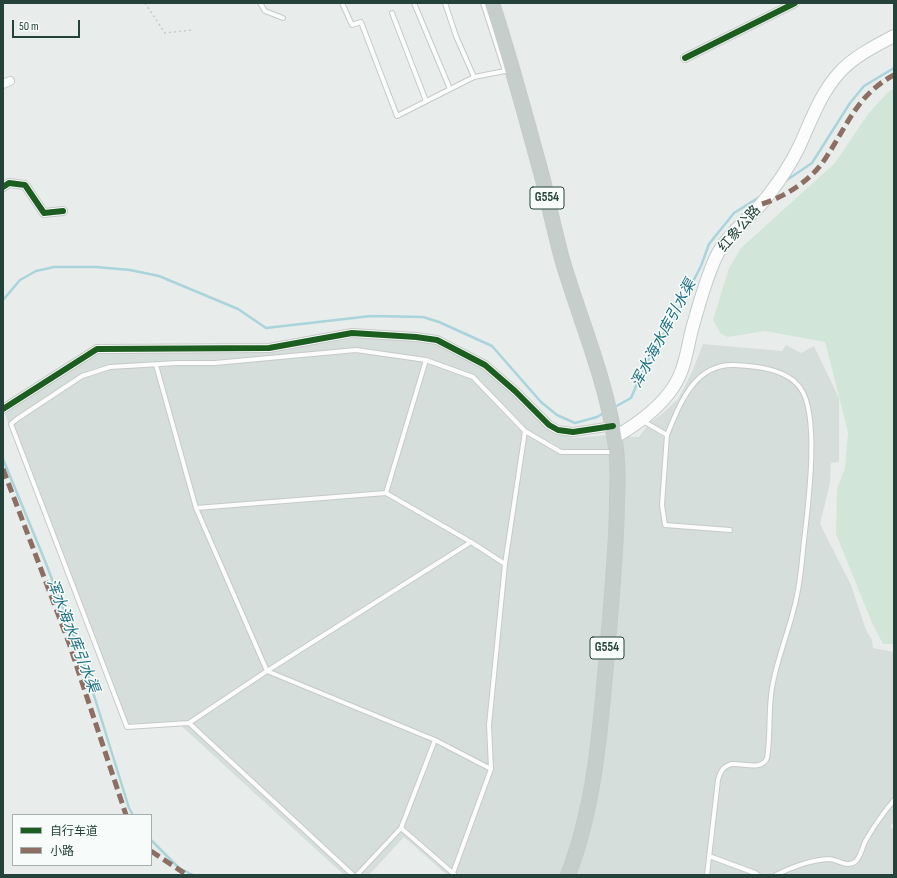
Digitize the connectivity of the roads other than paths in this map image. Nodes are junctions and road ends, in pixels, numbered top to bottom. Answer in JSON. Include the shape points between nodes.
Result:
{"nodes":[{"id":1,"x":260,"y":3,"type":"edge"},
{"id":2,"x":342,"y":3,"type":"edge"},
{"id":3,"x":414,"y":3,"type":"edge"},
{"id":4,"x":445,"y":3,"type":"edge"},
{"id":5,"x":483,"y":3,"type":"edge"},
{"id":6,"x":492,"y":3,"type":"edge"},
{"id":7,"x":795,"y":3,"type":"edge"},
{"id":8,"x":392,"y":13,"type":"dead end"},
{"id":9,"x":283,"y":18,"type":"dead end"},
{"id":10,"x":894,"y":36,"type":"edge"},
{"id":11,"x":685,"y":58,"type":"dead end"},
{"id":12,"x":509,"y":72,"type":"junction"},
{"id":13,"x":474,"y":77,"type":"junction"},
{"id":14,"x":450,"y":89,"type":"junction"},
{"id":15,"x":426,"y":101,"type":"junction"},
{"id":16,"x":3,"y":188,"type":"edge"},
{"id":17,"x":63,"y":211,"type":"dead end"},
{"id":18,"x":426,"y":360,"type":"junction"},
{"id":19,"x":156,"y":365,"type":"junction"},
{"id":20,"x":3,"y":409,"type":"edge"},
{"id":21,"x":641,"y":419,"type":"junction"},
{"id":22,"x":613,"y":427,"type":"junction"},
{"id":23,"x":525,"y":431,"type":"junction"},
{"id":24,"x":667,"y":435,"type":"junction"},
{"id":25,"x":617,"y":452,"type":"junction"},
{"id":26,"x":386,"y":493,"type":"junction"},
{"id":27,"x":196,"y":508,"type":"junction"},
{"id":28,"x":730,"y":530,"type":"dead end"},
{"id":29,"x":471,"y":542,"type":"junction"},
{"id":30,"x":505,"y":564,"type":"junction"},
{"id":31,"x":267,"y":671,"type":"junction"},
{"id":32,"x":189,"y":723,"type":"junction"},
{"id":33,"x":435,"y":740,"type":"junction"},
{"id":34,"x":491,"y":769,"type":"junction"},
{"id":35,"x":894,"y":800,"type":"edge"},
{"id":36,"x":401,"y":828,"type":"junction"},
{"id":37,"x":709,"y":856,"type":"junction"},
{"id":38,"x":454,"y":874,"type":"edge"},
{"id":39,"x":353,"y":875,"type":"edge"},
{"id":40,"x":357,"y":875,"type":"edge"},
{"id":41,"x":568,"y":875,"type":"edge"},
{"id":42,"x":707,"y":875,"type":"edge"},
{"id":43,"x":758,"y":875,"type":"edge"},
{"id":44,"x":776,"y":875,"type":"edge"}],
"edges":[{"from":1,"to":9,"type":"lane","via":[[265,11]]},
{"from":2,"to":15,"type":"lane","via":[[352,25],[361,22],[397,116]]},
{"from":3,"to":14,"type":"lane"},
{"from":4,"to":13,"type":"lane"},
{"from":5,"to":12,"type":"lane"},
{"from":6,"to":12,"type":"highway","number":"G554"},
{"from":7,"to":11,"type":"street"},
{"from":8,"to":15,"type":"lane"},
{"from":10,"to":21,"type":"main road","name":"红象公路","via":[[853,60],[839,72],[822,97],[797,150],[769,195],[729,238],[718,254],[700,304],[679,377],[668,395]]},
{"from":12,"to":13,"type":"lane"},
{"from":12,"to":22,"type":"highway","number":"G554","via":[[542,178],[563,261],[605,392]]},
{"from":13,"to":14,"type":"lane"},
{"from":14,"to":15,"type":"lane"},
{"from":16,"to":17,"type":"street","via":[[9,183],[25,185],[44,213]]},
{"from":18,"to":19,"type":"lane","via":[[356,350],[215,363]]},
{"from":18,"to":23,"type":"lane","via":[[473,377]]},
{"from":18,"to":26,"type":"lane"},
{"from":19,"to":27,"type":"lane"},
{"from":19,"to":32,"type":"lane","via":[[110,367],[82,376],[11,424],[127,727]]},
{"from":20,"to":22,"type":"street","via":[[98,349],[269,348],[352,333],[436,340],[485,365],[549,425],[558,430],[573,432]]},
{"from":21,"to":22,"type":"main road","name":"红象公路"},
{"from":21,"to":24,"type":"lane"},
{"from":22,"to":25,"type":"highway","number":"G554"},
{"from":23,"to":25,"type":"lane","via":[[561,452]]},
{"from":23,"to":30,"type":"lane"},
{"from":24,"to":28,"type":"lane","via":[[662,505],[665,525]]},
{"from":24,"to":37,"type":"lane","via":[[696,381],[706,372],[722,366],[749,366],[791,378],[804,394],[808,404],[811,442],[799,583],[772,688],[767,758],[765,763],[760,765],[732,764],[722,770],[718,780]]},
{"from":25,"to":41,"type":"highway","number":"G554","via":[[615,554],[598,735],[585,818]]},
{"from":26,"to":27,"type":"lane"},
{"from":26,"to":29,"type":"lane"},
{"from":27,"to":31,"type":"lane"},
{"from":29,"to":30,"type":"lane"},
{"from":29,"to":31,"type":"lane"},
{"from":30,"to":34,"type":"lane","via":[[489,725]]},
{"from":31,"to":32,"type":"lane"},
{"from":31,"to":33,"type":"lane"},
{"from":32,"to":39,"type":"lane"},
{"from":33,"to":34,"type":"lane"},
{"from":33,"to":36,"type":"lane"},
{"from":34,"to":38,"type":"lane"},
{"from":35,"to":44,"type":"lane","via":[[866,841],[856,861],[845,864],[831,859],[804,863]]},
{"from":36,"to":38,"type":"lane"},
{"from":36,"to":40,"type":"lane"},
{"from":37,"to":42,"type":"lane"},
{"from":37,"to":43,"type":"lane"}]}
